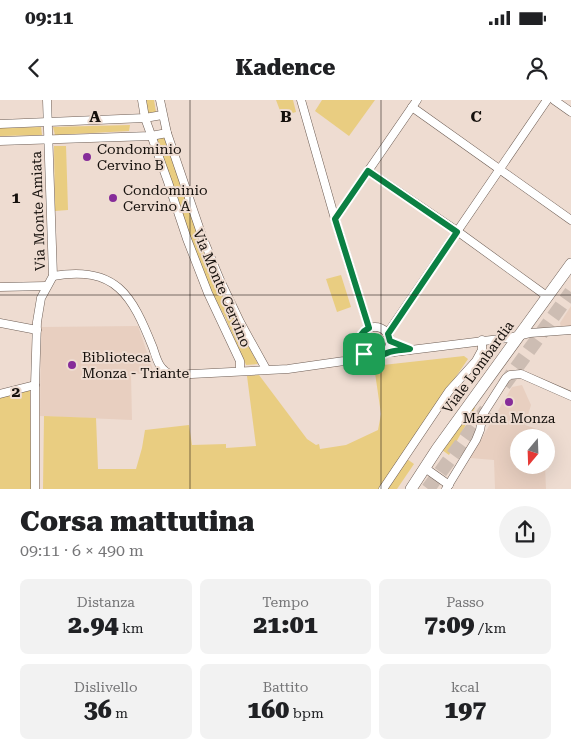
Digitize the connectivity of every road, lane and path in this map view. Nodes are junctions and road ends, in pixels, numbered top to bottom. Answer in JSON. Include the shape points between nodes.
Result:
{"nodes":[{"id":1,"x":47,"y":100,"type":"edge"},
{"id":2,"x":142,"y":100,"type":"edge"},
{"id":3,"x":160,"y":100,"type":"edge"},
{"id":4,"x":301,"y":100,"type":"edge"},
{"id":5,"x":417,"y":100,"type":"edge"},
{"id":6,"x":547,"y":100,"type":"edge"},
{"id":7,"x":554,"y":100,"type":"edge"},
{"id":8,"x":412,"y":107,"type":"junction"},
{"id":9,"x":571,"y":112,"type":"edge"},
{"id":10,"x":162,"y":115,"type":"junction"},
{"id":11,"x":145,"y":118,"type":"junction"},
{"id":12,"x":47,"y":122,"type":"junction"},
{"id":13,"x":0,"y":124,"type":"edge"},
{"id":14,"x":167,"y":134,"type":"junction"},
{"id":15,"x":151,"y":136,"type":"junction"},
{"id":16,"x":48,"y":139,"type":"junction"},
{"id":17,"x":0,"y":141,"type":"edge"},
{"id":18,"x":499,"y":170,"type":"junction"},
{"id":19,"x":368,"y":171,"type":"junction"},
{"id":20,"x":335,"y":219,"type":"junction"},
{"id":21,"x":571,"y":220,"type":"edge"},
{"id":22,"x":457,"y":232,"type":"junction"},
{"id":23,"x":571,"y":264,"type":"edge"},
{"id":24,"x":53,"y":276,"type":"junction"},
{"id":25,"x":46,"y":286,"type":"junction"},
{"id":26,"x":0,"y":287,"type":"edge"},
{"id":27,"x":548,"y":297,"type":"junction"},
{"id":28,"x":0,"y":323,"type":"edge"},
{"id":29,"x":369,"y":328,"type":"junction"},
{"id":30,"x":37,"y":330,"type":"junction"},
{"id":31,"x":571,"y":330,"type":"edge"},
{"id":32,"x":521,"y":335,"type":"junction"},
{"id":33,"x":389,"y":337,"type":"junction"},
{"id":34,"x":482,"y":340,"type":"junction"},
{"id":35,"x":410,"y":349,"type":"junction"},
{"id":36,"x":386,"y":353,"type":"junction"},
{"id":37,"x":364,"y":354,"type":"junction"},
{"id":38,"x":266,"y":369,"type":"junction"},
{"id":39,"x":240,"y":371,"type":"junction"},
{"id":40,"x":35,"y":385,"type":"junction"},
{"id":41,"x":0,"y":394,"type":"edge"},
{"id":42,"x":571,"y":396,"type":"edge"},
{"id":43,"x":425,"y":468,"type":"junction"},
{"id":44,"x":448,"y":487,"type":"edge"},
{"id":45,"x":36,"y":489,"type":"edge"},
{"id":46,"x":383,"y":489,"type":"edge"},
{"id":47,"x":411,"y":489,"type":"edge"}],
"edges":[{"from":1,"to":12,"type":"street","name":"Via Monte Amiata"},
{"from":2,"to":11,"type":"street","name":"Via Monte Cervino"},
{"from":3,"to":10,"type":"street","name":"Via Monte Cervino"},
{"from":4,"to":20,"type":"street"},
{"from":5,"to":8,"type":"street"},
{"from":6,"to":18,"type":"street"},
{"from":7,"to":9,"type":"street"},
{"from":8,"to":18,"type":"street"},
{"from":8,"to":19,"type":"street"},
{"from":10,"to":11,"type":"street"},
{"from":10,"to":14,"type":"street","name":"Via Monte Cervino"},
{"from":11,"to":12,"type":"street"},
{"from":11,"to":15,"type":"street","name":"Via Monte Cervino"},
{"from":12,"to":13,"type":"street"},
{"from":12,"to":16,"type":"street","name":"Via Monte Amiata"},
{"from":14,"to":15,"type":"street"},
{"from":14,"to":38,"type":"street","name":"Via Monte Cervino","via":[[197,224],[220,280]]},
{"from":15,"to":16,"type":"street"},
{"from":15,"to":39,"type":"street","name":"Via Monte Cervino","via":[[208,293],[240,362]]},
{"from":16,"to":17,"type":"street"},
{"from":16,"to":24,"type":"street","name":"Via Monte Amiata"},
{"from":18,"to":21,"type":"street"},
{"from":18,"to":22,"type":"street"},
{"from":19,"to":20,"type":"street"},
{"from":19,"to":22,"type":"street"},
{"from":20,"to":29,"type":"street"},
{"from":22,"to":27,"type":"street"},
{"from":22,"to":33,"type":"street"},
{"from":23,"to":27,"type":"main road","name":"Viale Lombardia"},
{"from":24,"to":25,"type":"street","name":"Via Monte Amiata"},
{"from":24,"to":39,"type":"street","via":[[92,274],[113,283],[127,295],[135,306],[163,372]]},
{"from":25,"to":26,"type":"street"},
{"from":25,"to":30,"type":"street","name":"Via Monte Amiata"},
{"from":27,"to":32,"type":"main road","name":"Viale Lombardia"},
{"from":28,"to":30,"type":"street"},
{"from":29,"to":33,"type":"street","via":[[380,328]]},
{"from":29,"to":37,"type":"street","via":[[359,340]]},
{"from":30,"to":40,"type":"street","name":"Via Monte Amiata"},
{"from":31,"to":32,"type":"street"},
{"from":32,"to":34,"type":"street"},
{"from":32,"to":43,"type":"main road","name":"Viale Lombardia"},
{"from":33,"to":35,"type":"street"},
{"from":33,"to":36,"type":"street","via":[[390,347]]},
{"from":34,"to":35,"type":"street"},
{"from":34,"to":46,"type":"street","via":[[482,350],[476,361],[449,391]]},
{"from":35,"to":36,"type":"street"},
{"from":36,"to":37,"type":"street","via":[[376,358]]},
{"from":37,"to":38,"type":"street","via":[[344,361]]},
{"from":38,"to":39,"type":"street"},
{"from":40,"to":41,"type":"street"},
{"from":40,"to":45,"type":"street","name":"Via Monte Amiata"},
{"from":42,"to":44,"type":"street","via":[[521,374],[510,375],[483,414],[476,440]]},
{"from":43,"to":44,"type":"street"},
{"from":43,"to":47,"type":"main road","name":"Viale Lombardia"}]}
